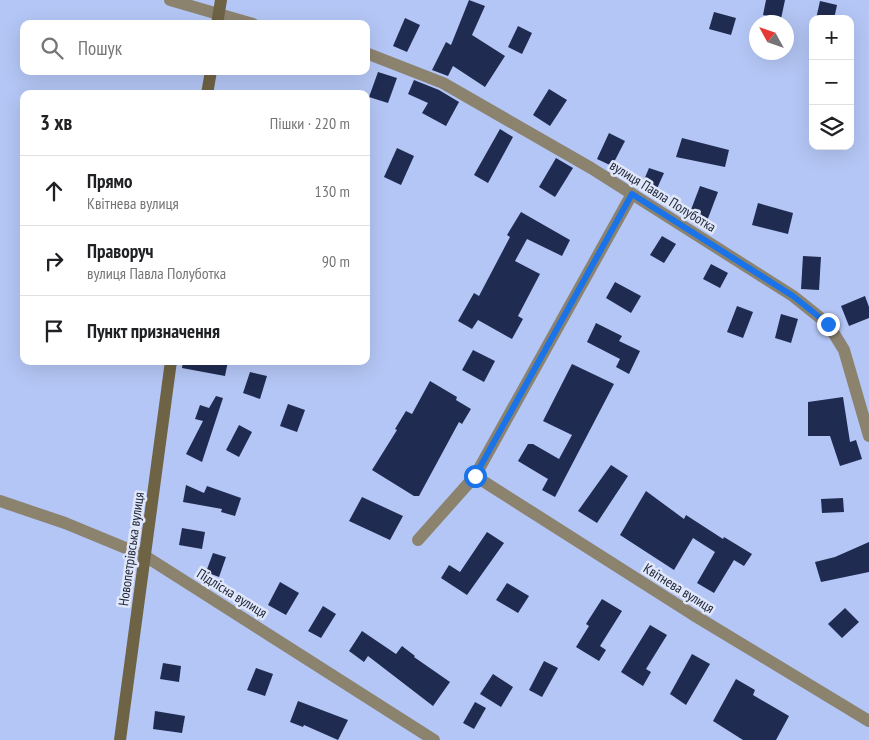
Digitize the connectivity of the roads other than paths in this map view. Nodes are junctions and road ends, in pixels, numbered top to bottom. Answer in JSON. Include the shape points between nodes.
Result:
{"nodes":[{"id":1,"x":170,"y":0,"type":"edge"},
{"id":2,"x":221,"y":0,"type":"edge"},
{"id":3,"x":218,"y":19,"type":"edge"},
{"id":4,"x":370,"y":55,"type":"edge"},
{"id":5,"x":209,"y":75,"type":"edge"},
{"id":6,"x":208,"y":90,"type":"edge"},
{"id":7,"x":632,"y":194,"type":"junction"},
{"id":8,"x":170,"y":365,"type":"edge"},
{"id":9,"x":869,"y":436,"type":"edge"},
{"id":10,"x":475,"y":476,"type":"junction"},
{"id":11,"x":0,"y":501,"type":"edge"},
{"id":12,"x":418,"y":540,"type":"dead end"},
{"id":13,"x":145,"y":556,"type":"junction"},
{"id":14,"x":869,"y":722,"type":"edge"},
{"id":15,"x":120,"y":740,"type":"edge"},
{"id":16,"x":434,"y":740,"type":"edge"}],
"edges":[{"from":1,"to":3,"type":"street"},
{"from":2,"to":3,"type":"street"},
{"from":4,"to":7,"type":"street","name":"вулиця Павла Полуботка","via":[[443,83]]},
{"from":5,"to":6,"type":"street"},
{"from":7,"to":9,"type":"street","name":"вулиця Павла Полуботка","via":[[793,296],[828,324],[844,350]]},
{"from":7,"to":10,"type":"street"},
{"from":8,"to":13,"type":"street","name":"Новопетрівська вулиця"},
{"from":10,"to":12,"type":"street"},
{"from":10,"to":14,"type":"street","name":"Квітнева вулиця"},
{"from":11,"to":13,"type":"street","name":"Підлісна вулиця"},
{"from":13,"to":15,"type":"street","name":"Новопетрівська вулиця"},
{"from":13,"to":16,"type":"street","name":"Підлісна вулиця"}]}
